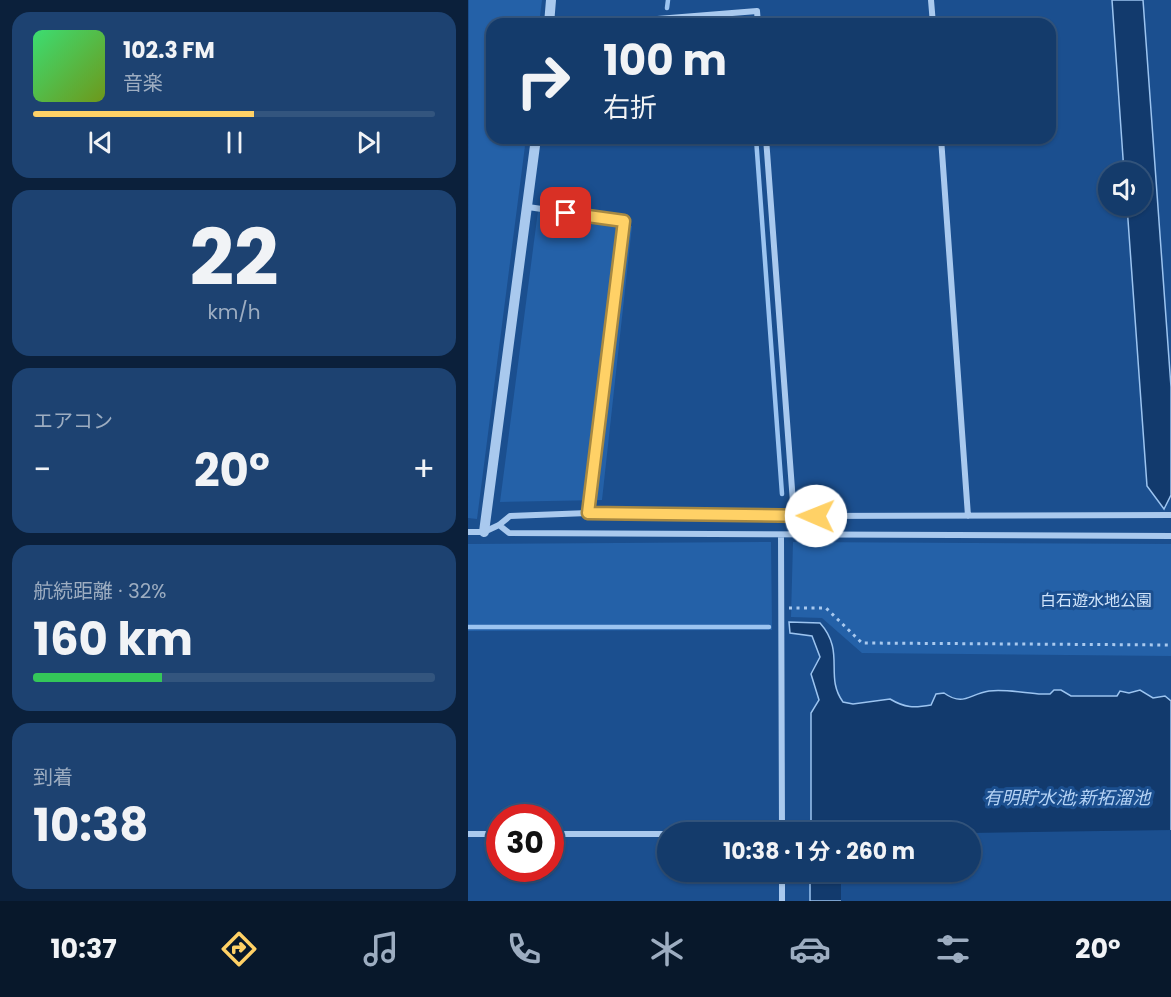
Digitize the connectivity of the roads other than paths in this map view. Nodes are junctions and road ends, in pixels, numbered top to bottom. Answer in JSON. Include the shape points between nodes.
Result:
{"nodes":[{"id":1,"x":551,"y":0,"type":"edge"},
{"id":2,"x":931,"y":0,"type":"edge"},
{"id":3,"x":550,"y":18,"type":"edge"},
{"id":4,"x":670,"y":18,"type":"edge"},
{"id":5,"x":758,"y":18,"type":"edge"},
{"id":6,"x":932,"y":18,"type":"edge"},
{"id":7,"x":535,"y":144,"type":"edge"},
{"id":8,"x":766,"y":144,"type":"edge"},
{"id":9,"x":941,"y":144,"type":"edge"},
{"id":10,"x":528,"y":207,"type":"junction"},
{"id":11,"x":588,"y":513,"type":"junction"},
{"id":12,"x":1171,"y":515,"type":"edge"},
{"id":13,"x":794,"y":516,"type":"junction"},
{"id":14,"x":968,"y":516,"type":"junction"},
{"id":15,"x":499,"y":525,"type":"junction"},
{"id":16,"x":468,"y":532,"type":"edge"},
{"id":17,"x":484,"y":532,"type":"junction"},
{"id":18,"x":781,"y":536,"type":"junction"},
{"id":19,"x":1171,"y":536,"type":"edge"},
{"id":20,"x":782,"y":822,"type":"edge"},
{"id":21,"x":468,"y":834,"type":"edge"},
{"id":22,"x":486,"y":834,"type":"edge"},
{"id":23,"x":564,"y":834,"type":"edge"},
{"id":24,"x":657,"y":834,"type":"edge"},
{"id":25,"x":782,"y":882,"type":"edge"},
{"id":26,"x":782,"y":901,"type":"edge"}],
"edges":[{"from":1,"to":3,"type":"street"},
{"from":2,"to":6,"type":"street"},
{"from":4,"to":5,"type":"street","via":[[757,11]]},
{"from":7,"to":10,"type":"street"},
{"from":8,"to":13,"type":"street"},
{"from":9,"to":14,"type":"street"},
{"from":10,"to":11,"type":"street","via":[[624,221]]},
{"from":10,"to":17,"type":"street"},
{"from":11,"to":13,"type":"street"},
{"from":11,"to":15,"type":"street","via":[[510,516]]},
{"from":12,"to":14,"type":"street"},
{"from":13,"to":14,"type":"street"},
{"from":15,"to":17,"type":"street"},
{"from":15,"to":18,"type":"street","via":[[509,533]]},
{"from":16,"to":17,"type":"street"},
{"from":18,"to":19,"type":"street"},
{"from":18,"to":20,"type":"street"},
{"from":21,"to":22,"type":"street"},
{"from":23,"to":24,"type":"street"},
{"from":25,"to":26,"type":"street"}]}
